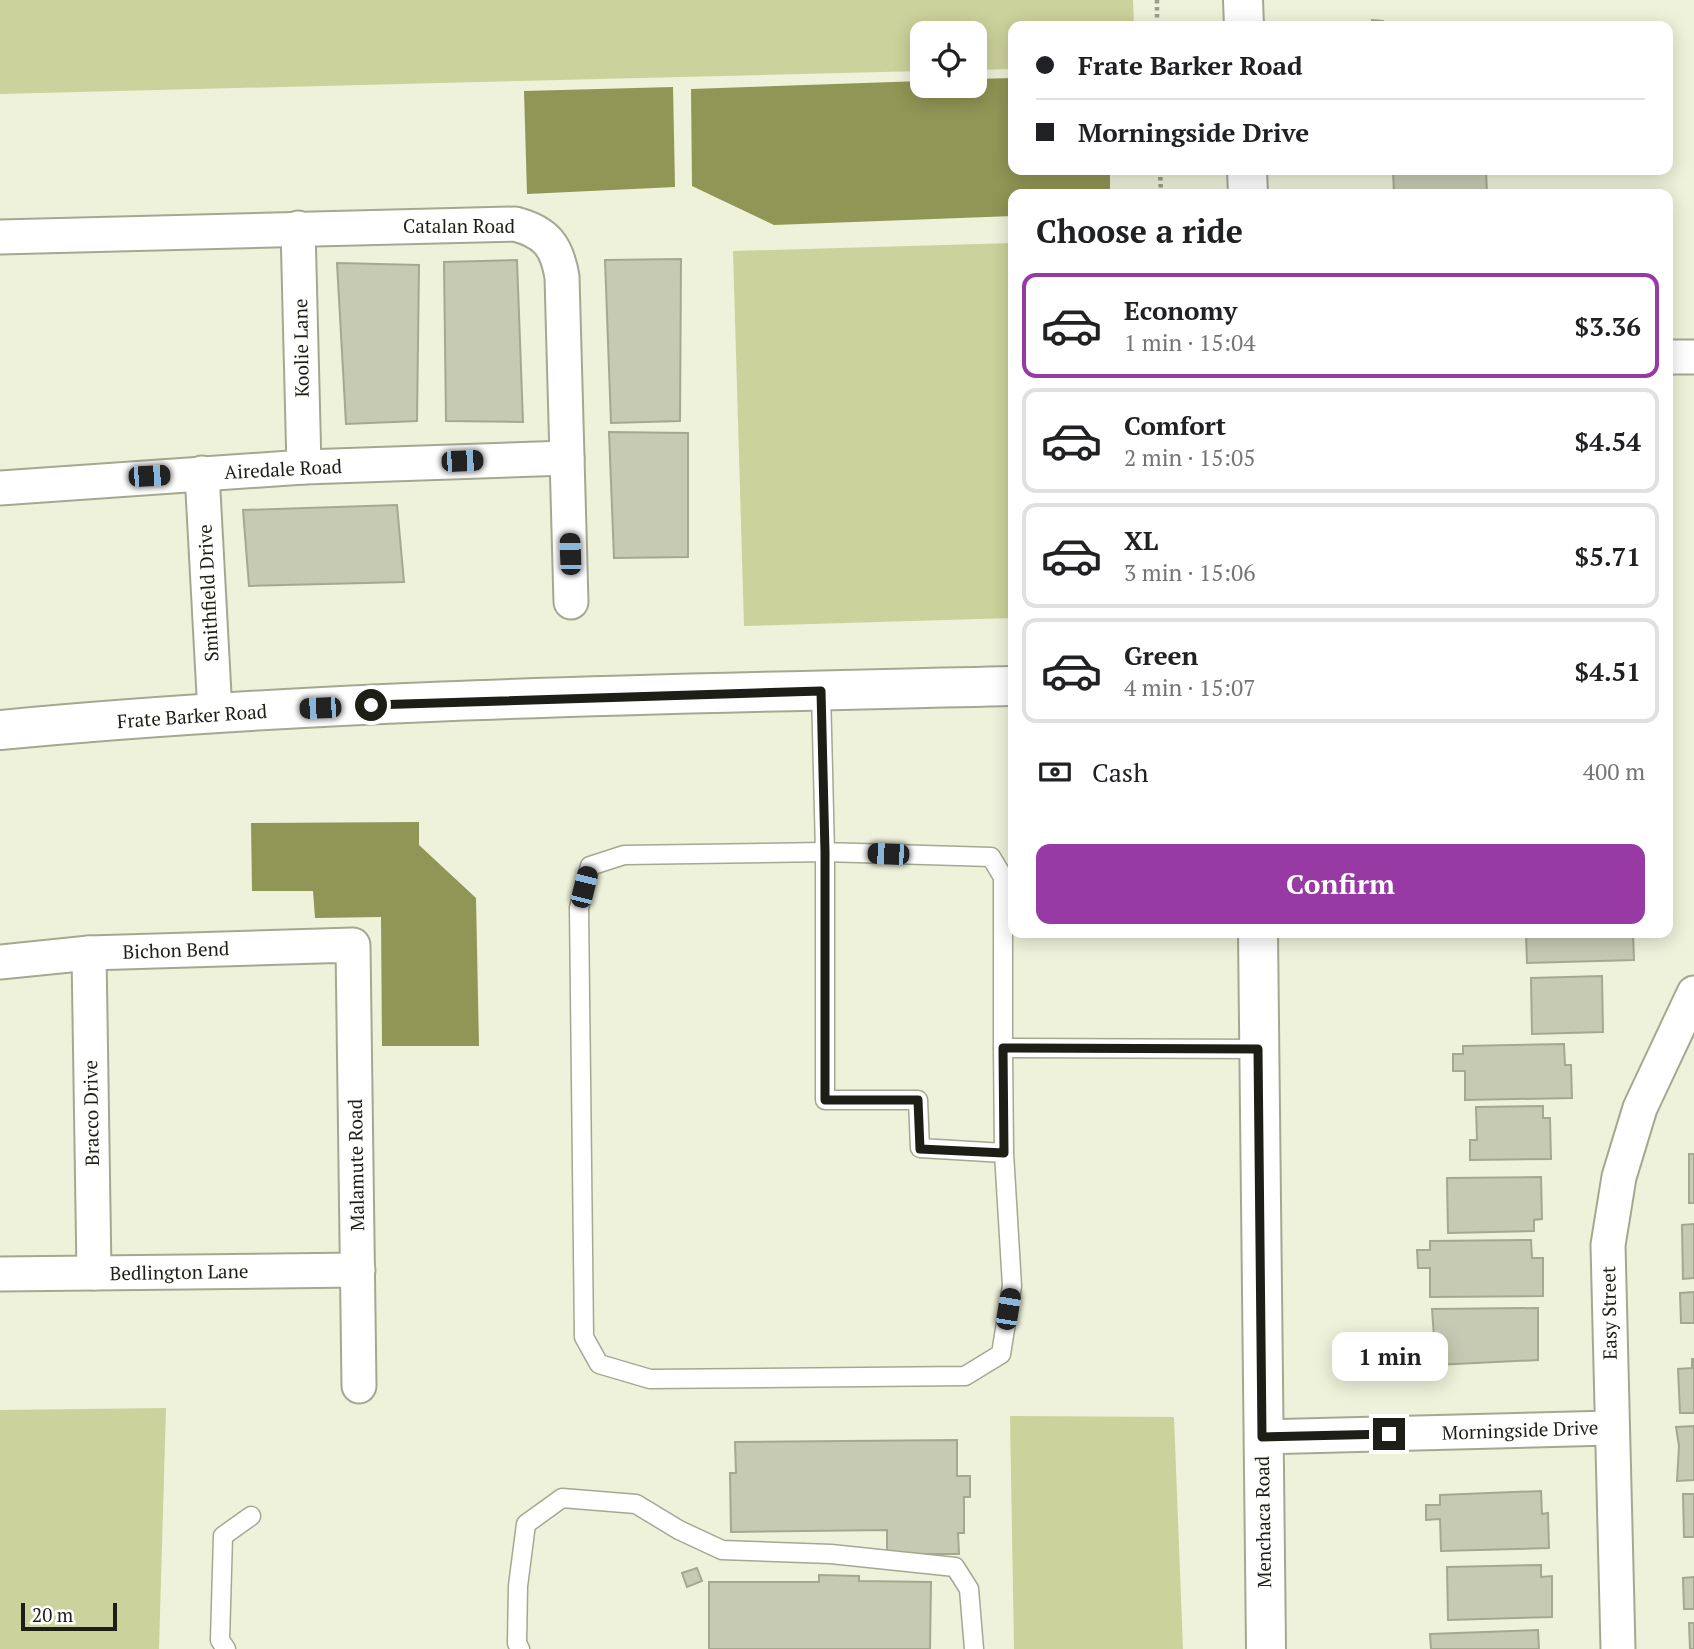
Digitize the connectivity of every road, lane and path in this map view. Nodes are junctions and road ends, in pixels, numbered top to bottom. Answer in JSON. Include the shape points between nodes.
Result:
{"nodes":[{"id":1,"x":1157,"y":0,"type":"edge"},
{"id":2,"x":1243,"y":0,"type":"edge"},
{"id":3,"x":1157,"y":21,"type":"edge"},
{"id":4,"x":1244,"y":21,"type":"edge"},
{"id":5,"x":298,"y":229,"type":"junction"},
{"id":6,"x":0,"y":237,"type":"edge"},
{"id":7,"x":1694,"y":357,"type":"edge"},
{"id":8,"x":1673,"y":358,"type":"edge"},
{"id":9,"x":567,"y":458,"type":"junction"},
{"id":10,"x":304,"y":467,"type":"junction"},
{"id":11,"x":202,"y":473,"type":"junction"},
{"id":12,"x":0,"y":488,"type":"edge"},
{"id":13,"x":571,"y":603,"type":"dead end"},
{"id":14,"x":1008,"y":686,"type":"edge"},
{"id":15,"x":821,"y":691,"type":"junction"},
{"id":16,"x":215,"y":713,"type":"junction"},
{"id":17,"x":0,"y":730,"type":"edge"},
{"id":18,"x":825,"y":852,"type":"junction"},
{"id":19,"x":1258,"y":938,"type":"edge"},
{"id":20,"x":353,"y":945,"type":"joint"},
{"id":21,"x":89,"y":953,"type":"junction"},
{"id":22,"x":0,"y":962,"type":"edge"},
{"id":23,"x":1694,"y":993,"type":"edge"},
{"id":24,"x":1003,"y":1048,"type":"junction"},
{"id":25,"x":1258,"y":1049,"type":"junction"},
{"id":26,"x":1004,"y":1153,"type":"junction"},
{"id":27,"x":358,"y":1270,"type":"junction"},
{"id":28,"x":94,"y":1273,"type":"junction"},
{"id":29,"x":0,"y":1274,"type":"edge"},
{"id":30,"x":359,"y":1386,"type":"dead end"},
{"id":31,"x":1611,"y":1428,"type":"junction"},
{"id":32,"x":1262,"y":1437,"type":"junction"},
{"id":33,"x":251,"y":1516,"type":"dead end"},
{"id":34,"x":226,"y":1649,"type":"edge"},
{"id":35,"x":520,"y":1649,"type":"edge"},
{"id":36,"x":974,"y":1649,"type":"edge"},
{"id":37,"x":1266,"y":1649,"type":"edge"},
{"id":38,"x":1618,"y":1649,"type":"edge"}],
"edges":[{"from":1,"to":3,"type":"path"},
{"from":2,"to":4,"type":"street"},
{"from":5,"to":6,"type":"street","name":"Catalan Road"},
{"from":5,"to":9,"type":"street","name":"Catalan Road","via":[[515,224],[545,236],[554,247],[562,277]]},
{"from":5,"to":10,"type":"street","name":"Koolie Lane"},
{"from":7,"to":8,"type":"street"},
{"from":9,"to":10,"type":"street","name":"Airedale Road"},
{"from":9,"to":13,"type":"street","name":"Catalan Road"},
{"from":10,"to":11,"type":"street","name":"Airedale Road"},
{"from":11,"to":12,"type":"street","name":"Airedale Road"},
{"from":11,"to":16,"type":"street","name":"Smithfield Drive"},
{"from":14,"to":15,"type":"street","name":"Frate Barker Road"},
{"from":15,"to":16,"type":"street","name":"Frate Barker Road"},
{"from":15,"to":18,"type":"lane"},
{"from":16,"to":17,"type":"street","name":"Frate Barker Road"},
{"from":18,"to":24,"type":"lane","via":[[991,857],[1003,877]]},
{"from":18,"to":26,"type":"lane","via":[[825,1100],[918,1100],[920,1149]]},
{"from":18,"to":26,"type":"lane","via":[[624,855],[590,866],[579,908],[584,1336],[599,1364],[650,1379],[965,1376],[1001,1354],[1012,1286]]},
{"from":19,"to":25,"type":"street","name":"Menchaca Road"},
{"from":20,"to":21,"type":"street","name":"Bichon Bend"},
{"from":20,"to":27,"type":"street","name":"Malamute Road"},
{"from":21,"to":22,"type":"street","name":"Bichon Bend"},
{"from":21,"to":28,"type":"street","name":"Bracco Drive"},
{"from":23,"to":31,"type":"street","name":"Easy Street","via":[[1640,1108],[1612,1211],[1608,1245]]},
{"from":24,"to":25,"type":"lane"},
{"from":24,"to":26,"type":"lane"},
{"from":25,"to":32,"type":"street","name":"Menchaca Road"},
{"from":27,"to":28,"type":"street","name":"Bedlington Lane"},
{"from":27,"to":30,"type":"street","name":"Malamute Road"},
{"from":28,"to":29,"type":"street","name":"Bedlington Lane"},
{"from":31,"to":32,"type":"street","name":"Morningside Drive"},
{"from":31,"to":38,"type":"street","name":"Easy Street"},
{"from":32,"to":37,"type":"street","name":"Menchaca Road"},
{"from":33,"to":34,"type":"lane","via":[[223,1536],[220,1640]]},
{"from":35,"to":36,"type":"lane","via":[[518,1586],[526,1524],[562,1498],[636,1504],[679,1531],[722,1550],[831,1554],[956,1567],[968,1589]]}]}
